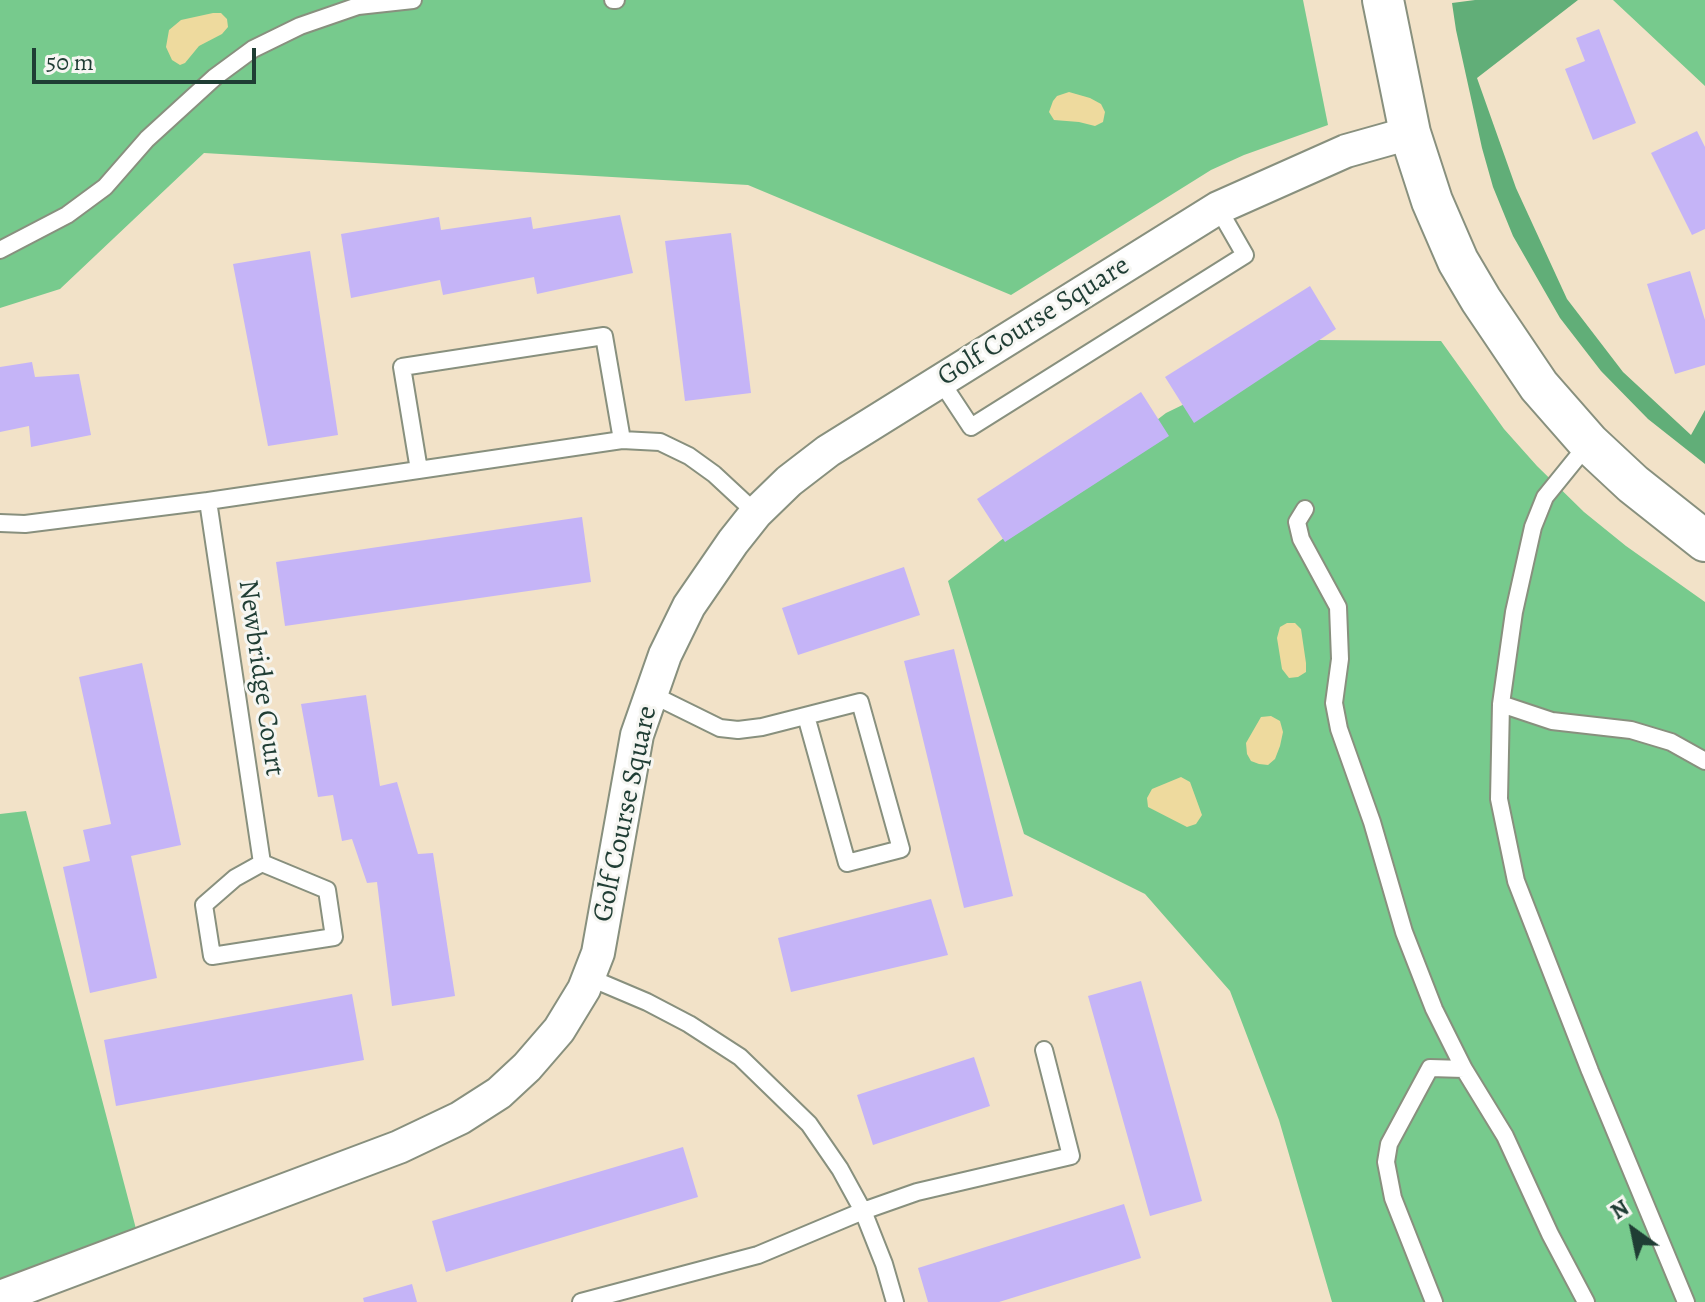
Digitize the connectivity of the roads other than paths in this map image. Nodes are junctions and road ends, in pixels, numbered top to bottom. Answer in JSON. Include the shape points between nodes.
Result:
{"nodes":[{"id":1,"x":413,"y":0,"type":"edge"},
{"id":2,"x":1383,"y":0,"type":"edge"},
{"id":3,"x":1410,"y":133,"type":"junction"},
{"id":4,"x":1218,"y":208,"type":"junction"},
{"id":5,"x":0,"y":250,"type":"edge"},
{"id":6,"x":940,"y":380,"type":"junction"},
{"id":7,"x":622,"y":440,"type":"junction"},
{"id":8,"x":1589,"y":443,"type":"junction"},
{"id":9,"x":419,"y":470,"type":"junction"},
{"id":10,"x":208,"y":501,"type":"junction"},
{"id":11,"x":1305,"y":509,"type":"dead end"},
{"id":12,"x":756,"y":513,"type":"junction"},
{"id":13,"x":0,"y":523,"type":"edge"},
{"id":14,"x":1705,"y":541,"type":"edge"},
{"id":15,"x":651,"y":694,"type":"junction"},
{"id":16,"x":1501,"y":704,"type":"junction"},
{"id":17,"x":806,"y":716,"type":"junction"},
{"id":18,"x":1705,"y":761,"type":"edge"},
{"id":19,"x":262,"y":863,"type":"junction"},
{"id":20,"x":588,"y":977,"type":"junction"},
{"id":21,"x":1044,"y":1050,"type":"dead end"},
{"id":22,"x":1464,"y":1069,"type":"junction"},
{"id":23,"x":863,"y":1211,"type":"junction"},
{"id":24,"x":0,"y":1297,"type":"edge"},
{"id":25,"x":581,"y":1302,"type":"edge"},
{"id":26,"x":895,"y":1302,"type":"edge"},
{"id":27,"x":1434,"y":1302,"type":"edge"},
{"id":28,"x":1586,"y":1302,"type":"edge"},
{"id":29,"x":1686,"y":1302,"type":"edge"}],
"edges":[{"from":1,"to":5,"type":"lane","via":[[358,6],[253,49],[147,139],[105,187],[67,215]]},
{"from":2,"to":3,"type":"street"},
{"from":3,"to":4,"type":"street","name":"Golf Course Square","via":[[1346,151]]},
{"from":3,"to":8,"type":"street","via":[[1458,261],[1526,368]]},
{"from":4,"to":6,"type":"street","name":"Golf Course Square"},
{"from":4,"to":6,"type":"lane","via":[[1245,255],[971,427]]},
{"from":6,"to":12,"type":"street","name":"Golf Course Square","via":[[828,451]]},
{"from":7,"to":9,"type":"lane"},
{"from":7,"to":9,"type":"lane","via":[[604,336],[589,338],[402,367]]},
{"from":7,"to":12,"type":"lane","via":[[660,442],[689,456]]},
{"from":8,"to":14,"type":"street"},
{"from":8,"to":16,"type":"lane","via":[[1545,497],[1533,527]]},
{"from":9,"to":10,"type":"lane"},
{"from":10,"to":13,"type":"lane"},
{"from":10,"to":19,"type":"lane","name":"Newbridge Court"},
{"from":11,"to":22,"type":"lane","via":[[1297,522],[1301,539],[1338,607],[1340,659],[1334,703],[1339,729],[1404,932]]},
{"from":12,"to":15,"type":"street","name":"Golf Course Square","via":[[689,606]]},
{"from":15,"to":17,"type":"lane","via":[[720,728],[762,727]]},
{"from":15,"to":20,"type":"street","name":"Golf Course Square","via":[[637,735],[598,953]]},
{"from":16,"to":18,"type":"lane","via":[[1552,721],[1631,730],[1671,742]]},
{"from":16,"to":29,"type":"lane","via":[[1499,799],[1516,881]]},
{"from":17,"to":17,"type":"lane","via":[[860,702],[901,849],[847,863]]},
{"from":19,"to":19,"type":"lane","via":[[204,905],[212,956],[334,937],[327,890]]},
{"from":20,"to":23,"type":"lane","via":[[689,1024],[740,1057],[809,1124]]},
{"from":20,"to":24,"type":"street","name":"Golf Course Square","via":[[559,1030],[527,1067],[460,1118],[399,1147]]},
{"from":21,"to":23,"type":"lane","via":[[1071,1156],[917,1192]]},
{"from":22,"to":27,"type":"lane","via":[[1430,1068],[1389,1144],[1386,1162],[1393,1198]]},
{"from":22,"to":28,"type":"lane","via":[[1505,1136]]},
{"from":23,"to":25,"type":"lane","via":[[758,1255]]},
{"from":23,"to":26,"type":"lane"}]}
